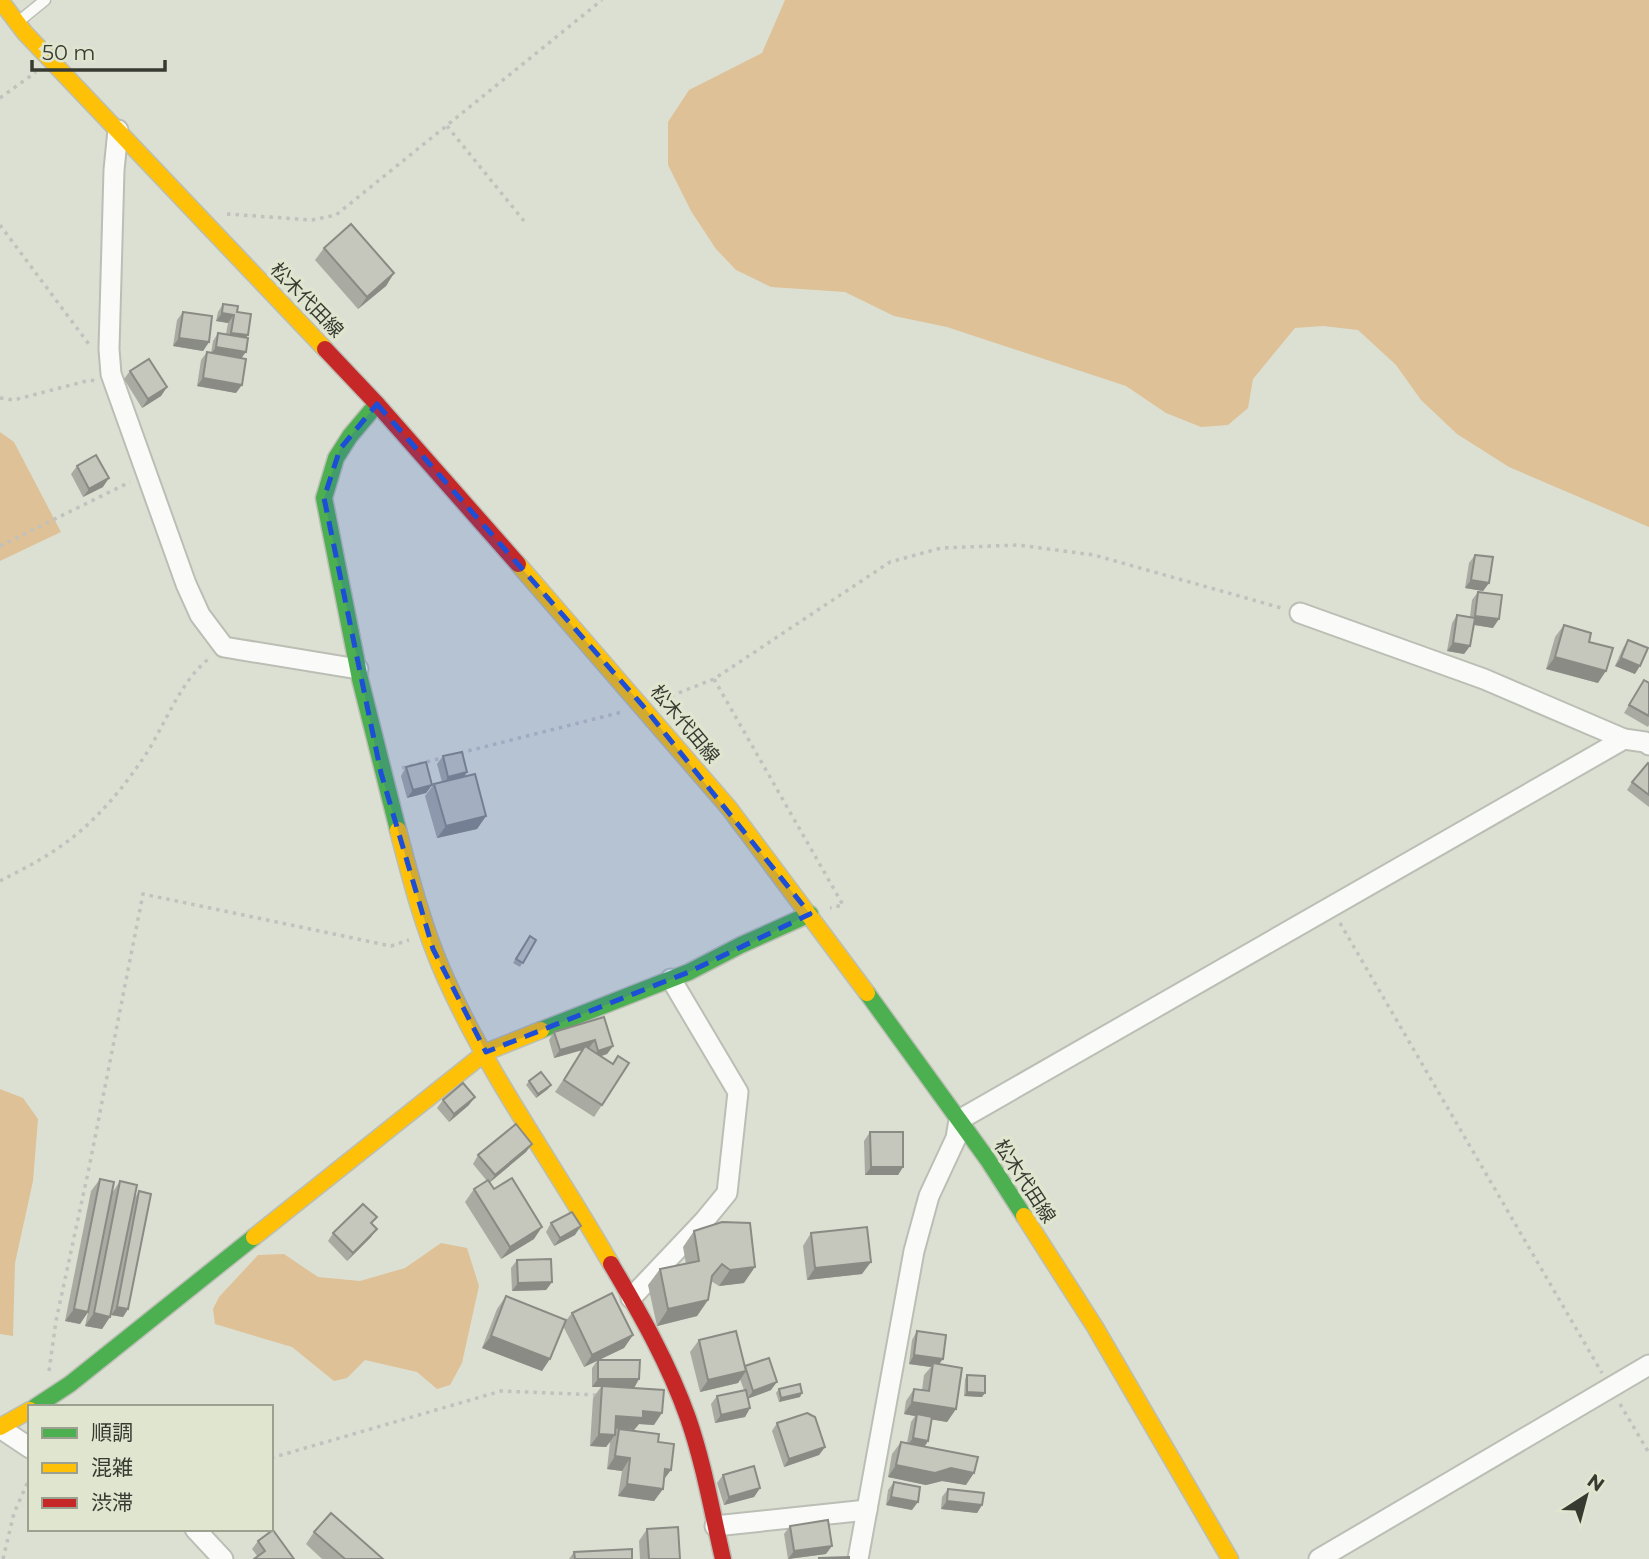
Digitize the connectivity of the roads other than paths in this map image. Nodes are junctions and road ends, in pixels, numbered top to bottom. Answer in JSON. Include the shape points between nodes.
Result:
{"nodes":[{"id":1,"x":0,"y":0,"type":"edge"},
{"id":2,"x":45,"y":0,"type":"edge"},
{"id":3,"x":18,"y":23,"type":"junction"},
{"id":4,"x":118,"y":130,"type":"junction"},
{"id":5,"x":377,"y":404,"type":"junction"},
{"id":6,"x":1300,"y":613,"type":"road end"},
{"id":7,"x":358,"y":670,"type":"junction"},
{"id":8,"x":1624,"y":738,"type":"junction"},
{"id":9,"x":1649,"y":745,"type":"edge"},
{"id":10,"x":810,"y":914,"type":"junction"},
{"id":11,"x":671,"y":979,"type":"junction"},
{"id":12,"x":486,"y":1052,"type":"junction"},
{"id":13,"x":959,"y":1120,"type":"junction"},
{"id":14,"x":631,"y":1298,"type":"junction"},
{"id":15,"x":1649,"y":1365,"type":"edge"},
{"id":16,"x":40,"y":1404,"type":"edge"},
{"id":17,"x":28,"y":1411,"type":"edge"},
{"id":18,"x":0,"y":1428,"type":"edge"},
{"id":19,"x":28,"y":1447,"type":"edge"},
{"id":20,"x":867,"y":1510,"type":"junction"},
{"id":21,"x":715,"y":1526,"type":"junction"},
{"id":22,"x":197,"y":1531,"type":"edge"},
{"id":23,"x":223,"y":1559,"type":"edge"},
{"id":24,"x":723,"y":1559,"type":"edge"},
{"id":25,"x":858,"y":1559,"type":"edge"},
{"id":26,"x":1230,"y":1559,"type":"edge"},
{"id":27,"x":1319,"y":1559,"type":"edge"}],
"edges":[{"from":1,"to":3,"type":"street","name":"松木代田線"},
{"from":2,"to":3,"type":"lane"},
{"from":3,"to":4,"type":"street","name":"松木代田線"},
{"from":4,"to":5,"type":"street","name":"松木代田線"},
{"from":4,"to":7,"type":"street","via":[[109,349],[112,379],[186,584],[200,615],[224,647]]},
{"from":5,"to":7,"type":"street","via":[[340,449],[324,498]]},
{"from":5,"to":10,"type":"street","name":"松木代田線","via":[[643,706]]},
{"from":6,"to":8,"type":"street","via":[[1484,679]]},
{"from":7,"to":12,"type":"street","via":[[381,773],[428,934],[453,993]]},
{"from":8,"to":9,"type":"street"},
{"from":8,"to":13,"type":"street"},
{"from":10,"to":11,"type":"street"},
{"from":10,"to":13,"type":"street","name":"松木代田線"},
{"from":11,"to":12,"type":"street"},
{"from":11,"to":14,"type":"street","via":[[738,1091],[727,1193]]},
{"from":12,"to":14,"type":"street"},
{"from":12,"to":16,"type":"street","via":[[71,1384]]},
{"from":13,"to":20,"type":"street","via":[[956,1138],[929,1196],[914,1251]]},
{"from":13,"to":26,"type":"street","name":"松木代田線","via":[[1095,1327]]},
{"from":14,"to":21,"type":"street","via":[[692,1431]]},
{"from":15,"to":27,"type":"street"},
{"from":17,"to":18,"type":"street"},
{"from":18,"to":19,"type":"street"},
{"from":20,"to":21,"type":"street"},
{"from":20,"to":25,"type":"street"},
{"from":21,"to":24,"type":"street"},
{"from":22,"to":23,"type":"street"}]}
